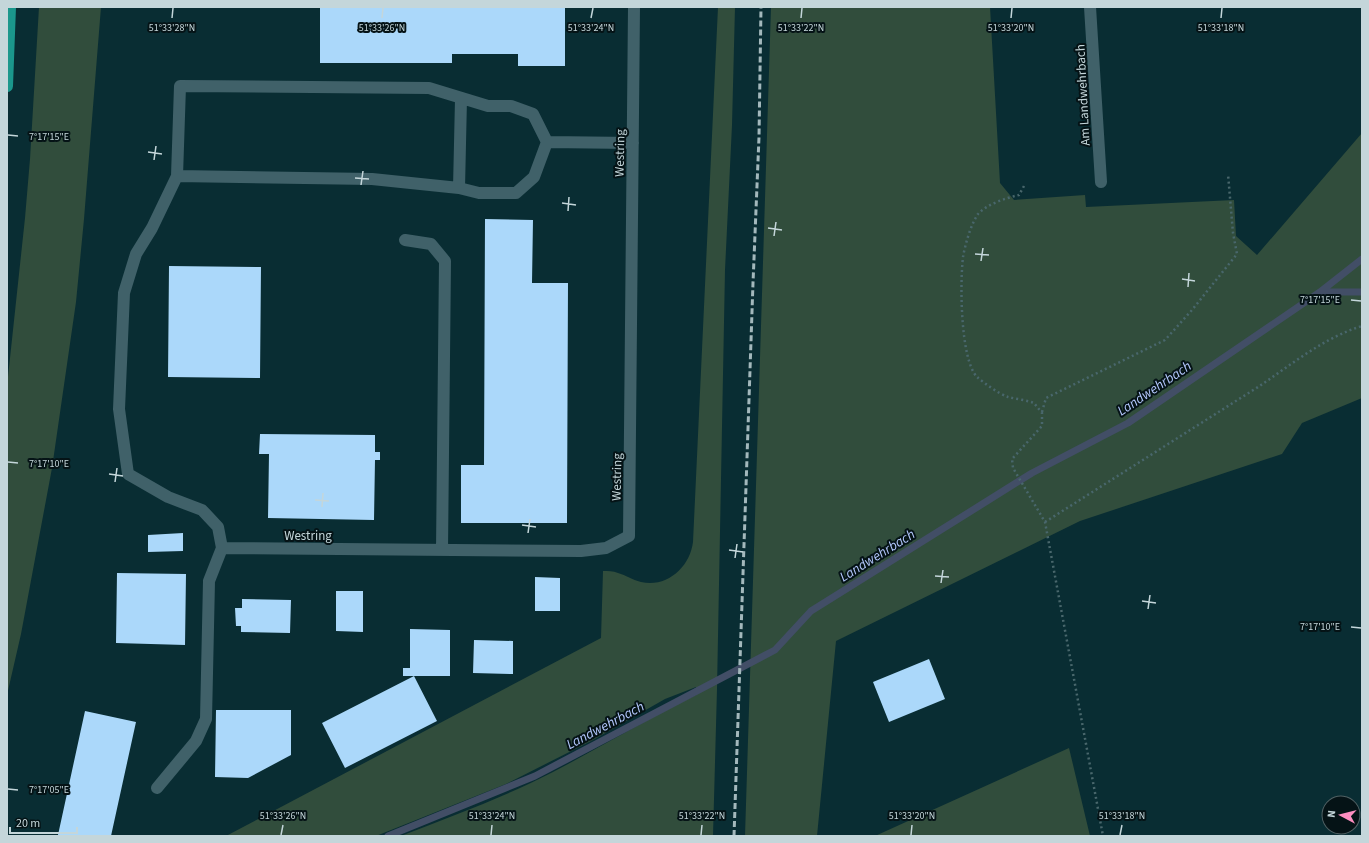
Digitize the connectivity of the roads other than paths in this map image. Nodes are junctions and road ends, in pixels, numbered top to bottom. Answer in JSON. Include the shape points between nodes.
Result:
{"nodes":[{"id":1,"x":11,"y":7,"type":"edge"},
{"id":2,"x":634,"y":7,"type":"edge"},
{"id":3,"x":1090,"y":7,"type":"edge"},
{"id":4,"x":7,"y":86,"type":"edge"},
{"id":5,"x":461,"y":99,"type":"junction"},
{"id":6,"x":547,"y":142,"type":"junction"},
{"id":7,"x":633,"y":143,"type":"junction"},
{"id":8,"x":177,"y":176,"type":"junction"},
{"id":9,"x":1101,"y":182,"type":"dead end"},
{"id":10,"x":459,"y":188,"type":"junction"},
{"id":11,"x":405,"y":240,"type":"dead end"},
{"id":12,"x":222,"y":548,"type":"junction"},
{"id":13,"x":442,"y":550,"type":"junction"},
{"id":14,"x":157,"y":788,"type":"dead end"}],
"edges":[{"from":1,"to":4,"type":"highway"},
{"from":2,"to":7,"type":"street","name":"Westring"},
{"from":3,"to":9,"type":"street","name":"Am Landwehrbach"},
{"from":5,"to":6,"type":"street","via":[[488,106],[511,106],[533,114]]},
{"from":5,"to":8,"type":"street","via":[[429,88],[180,86]]},
{"from":5,"to":10,"type":"street"},
{"from":6,"to":7,"type":"street"},
{"from":6,"to":10,"type":"street","via":[[534,177],[516,193],[479,193]]},
{"from":7,"to":13,"type":"street","name":"Westring","via":[[629,536],[606,548],[581,551]]},
{"from":8,"to":10,"type":"street","via":[[372,179]]},
{"from":8,"to":12,"type":"street","via":[[152,228],[136,254],[124,293],[119,409],[128,474],[168,497],[202,510],[218,527]]},
{"from":11,"to":13,"type":"street","via":[[431,244],[445,261]]},
{"from":12,"to":13,"type":"street","name":"Westring"},
{"from":12,"to":14,"type":"street","via":[[209,581],[206,719],[196,741]]}]}
